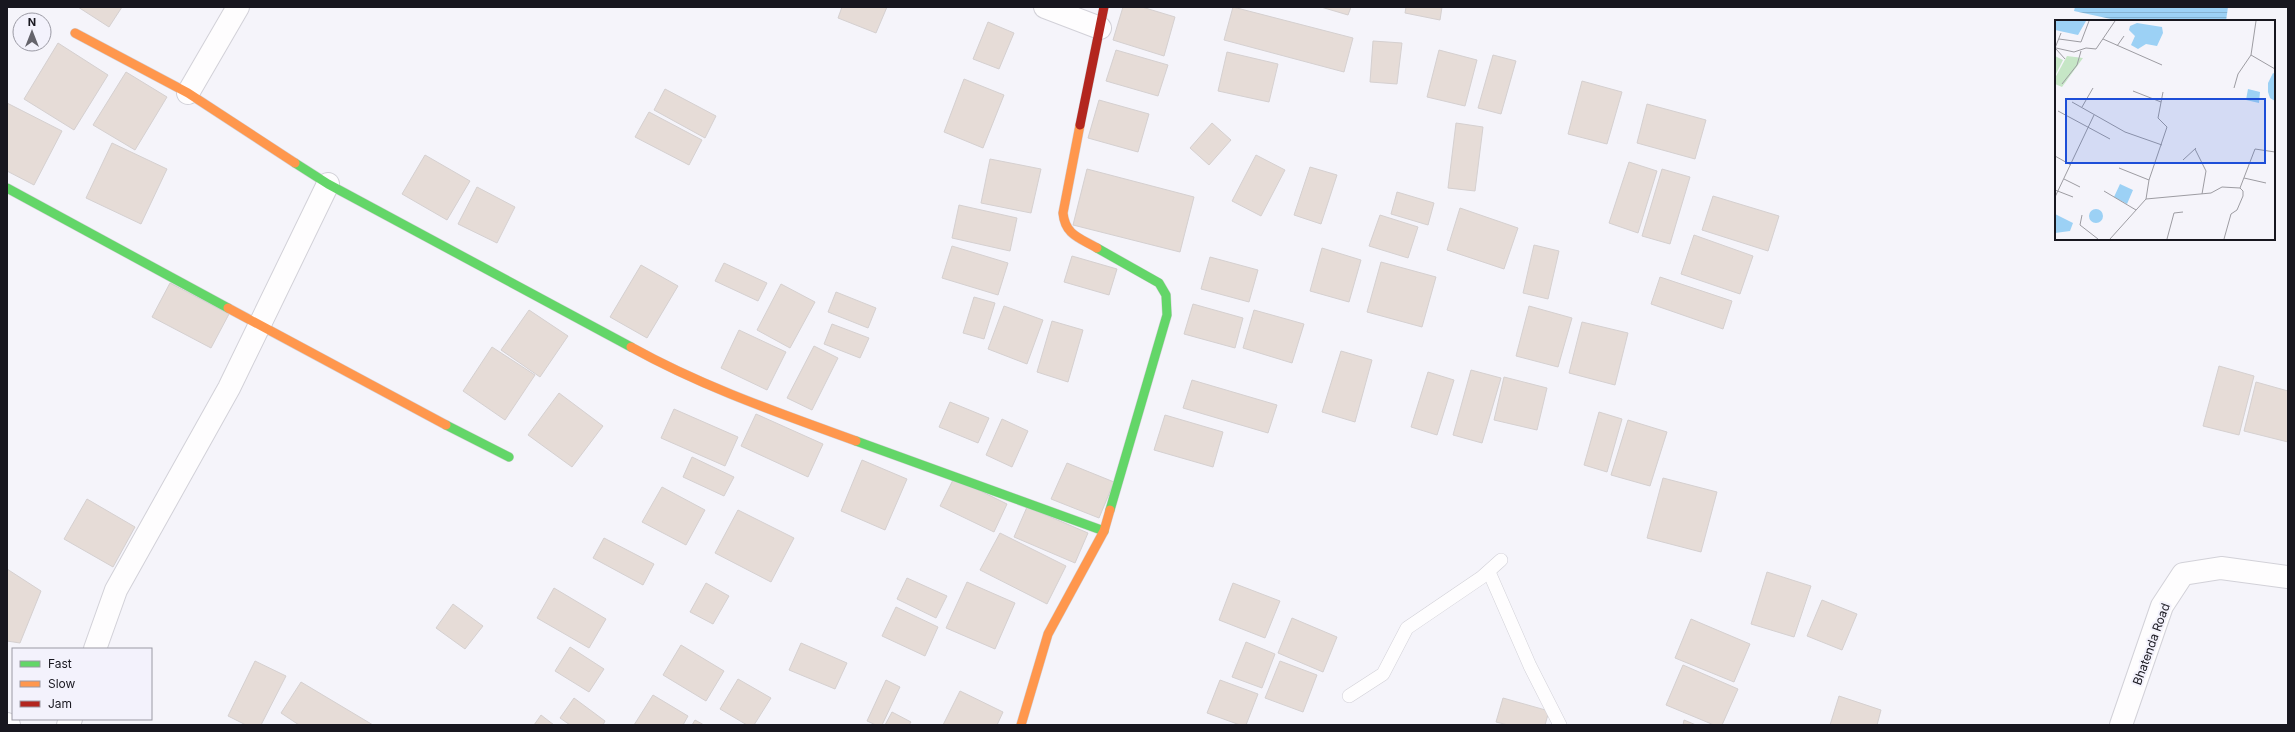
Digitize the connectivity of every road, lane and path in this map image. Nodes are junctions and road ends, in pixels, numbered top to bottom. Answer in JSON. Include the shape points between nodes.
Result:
{"nodes":[{"id":1,"x":238,"y":7,"type":"edge"},
{"id":2,"x":1045,"y":7,"type":"edge"},
{"id":3,"x":1104,"y":7,"type":"edge"},
{"id":4,"x":1100,"y":28,"type":"junction"},
{"id":5,"x":75,"y":33,"type":"dead end"},
{"id":6,"x":188,"y":93,"type":"junction"},
{"id":7,"x":328,"y":184,"type":"junction"},
{"id":8,"x":7,"y":188,"type":"edge"},
{"id":9,"x":259,"y":323,"type":"junction"},
{"id":10,"x":509,"y":457,"type":"dead end"},
{"id":11,"x":1104,"y":531,"type":"junction"},
{"id":12,"x":1501,"y":560,"type":"dead end"},
{"id":13,"x":1489,"y":572,"type":"junction"},
{"id":14,"x":2288,"y":577,"type":"edge"},
{"id":15,"x":95,"y":648,"type":"edge"},
{"id":16,"x":1350,"y":696,"type":"dead end"},
{"id":17,"x":1021,"y":725,"type":"edge"},
{"id":18,"x":1560,"y":725,"type":"edge"},
{"id":19,"x":2121,"y":725,"type":"edge"}],
"edges":[{"from":1,"to":6,"type":"street"},
{"from":2,"to":4,"type":"street"},
{"from":3,"to":4,"type":"street"},
{"from":4,"to":11,"type":"street","via":[[1063,213],[1064,225],[1072,234],[1159,283],[1166,296],[1167,315]]},
{"from":5,"to":6,"type":"street"},
{"from":6,"to":7,"type":"street"},
{"from":7,"to":9,"type":"street"},
{"from":7,"to":11,"type":"street","via":[[676,372],[739,399]]},
{"from":8,"to":9,"type":"street"},
{"from":9,"to":10,"type":"street","via":[[411,407]]},
{"from":9,"to":15,"type":"street","via":[[229,388],[116,590]]},
{"from":11,"to":17,"type":"street","via":[[1048,634]]},
{"from":12,"to":13,"type":"lane"},
{"from":13,"to":16,"type":"lane","via":[[1407,628],[1383,674]]},
{"from":13,"to":18,"type":"lane","via":[[1530,666]]},
{"from":14,"to":19,"type":"street","name":"Bhatenda Road","via":[[2221,568],[2183,574],[2162,606]]}]}
